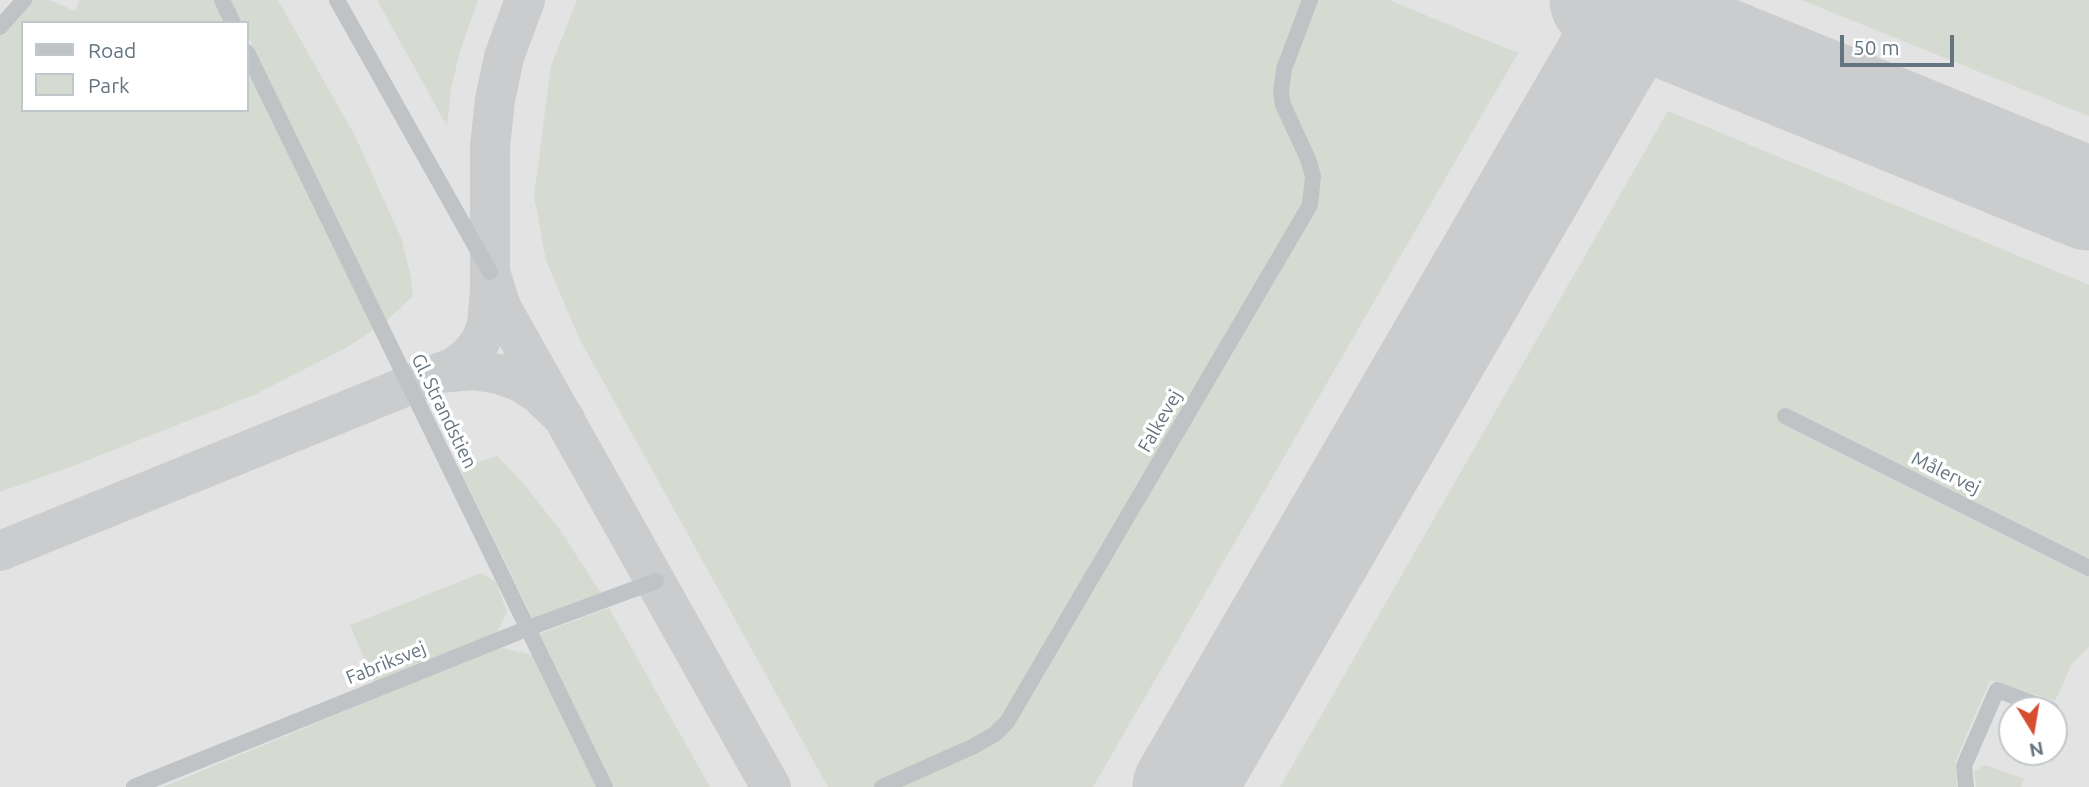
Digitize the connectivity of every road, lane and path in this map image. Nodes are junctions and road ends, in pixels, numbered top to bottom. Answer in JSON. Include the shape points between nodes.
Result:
{"nodes":[{"id":1,"x":24,"y":0,"type":"edge"},
{"id":2,"x":222,"y":0,"type":"edge"},
{"id":3,"x":337,"y":0,"type":"edge"},
{"id":4,"x":1310,"y":0,"type":"edge"},
{"id":5,"x":232,"y":21,"type":"edge"},
{"id":6,"x":0,"y":27,"type":"edge"},
{"id":7,"x":248,"y":54,"type":"edge"},
{"id":8,"x":490,"y":272,"type":"dead end"},
{"id":9,"x":1785,"y":416,"type":"dead end"},
{"id":10,"x":2089,"y":568,"type":"edge"},
{"id":11,"x":656,"y":581,"type":"dead end"},
{"id":12,"x":526,"y":629,"type":"junction"},
{"id":13,"x":2013,"y":696,"type":"edge"},
{"id":14,"x":134,"y":787,"type":"edge"},
{"id":15,"x":605,"y":787,"type":"edge"},
{"id":16,"x":882,"y":787,"type":"edge"},
{"id":17,"x":1966,"y":787,"type":"edge"}],
"edges":[{"from":1,"to":6,"type":"lane"},
{"from":2,"to":5,"type":"lane"},
{"from":3,"to":8,"type":"lane"},
{"from":4,"to":16,"type":"lane","name":"Falkevej","via":[[1284,69],[1281,91],[1313,176],[1310,205],[1007,722],[972,747]]},
{"from":7,"to":12,"type":"lane","name":"Gl. Strandstien"},
{"from":9,"to":10,"type":"lane","name":"Målervej"},
{"from":11,"to":12,"type":"lane","name":"Fabriksvej"},
{"from":12,"to":14,"type":"lane","name":"Fabriksvej"},
{"from":12,"to":15,"type":"lane","name":"Gl. Strandstien"},
{"from":13,"to":17,"type":"lane","via":[[1997,690],[1964,765]]}]}
